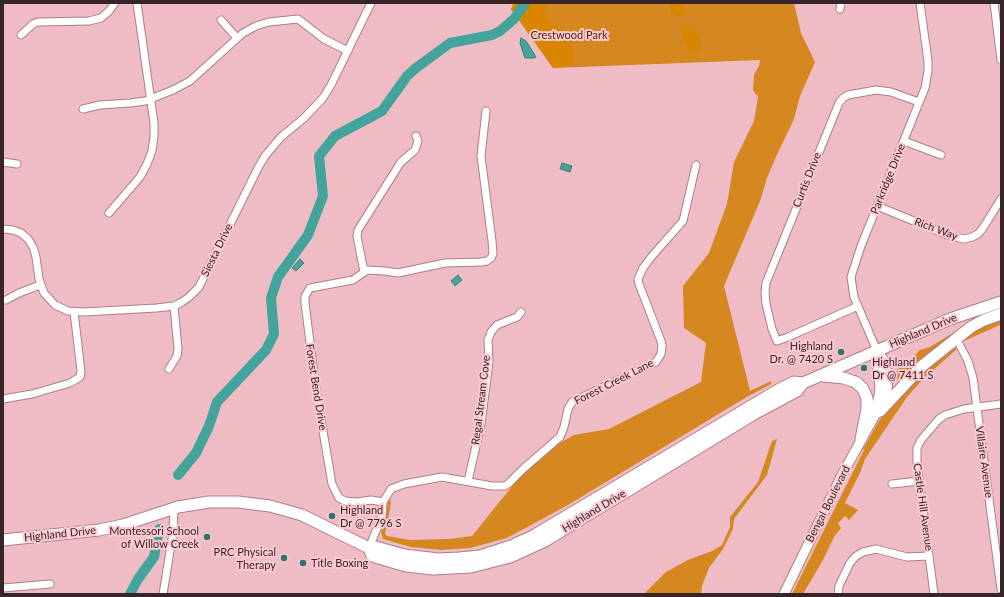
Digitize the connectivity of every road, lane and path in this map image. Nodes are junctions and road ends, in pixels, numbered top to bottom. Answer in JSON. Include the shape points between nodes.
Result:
{"nodes":[{"id":1,"x":115,"y":3,"type":"edge"},
{"id":2,"x":137,"y":3,"type":"edge"},
{"id":3,"x":371,"y":3,"type":"edge"},
{"id":4,"x":920,"y":3,"type":"edge"},
{"id":5,"x":994,"y":3,"type":"edge"},
{"id":6,"x":221,"y":20,"type":"dead end"},
{"id":7,"x":21,"y":34,"type":"dead end"},
{"id":8,"x":237,"y":38,"type":"junction"},
{"id":9,"x":348,"y":51,"type":"junction"},
{"id":10,"x":1001,"y":60,"type":"edge"},
{"id":11,"x":150,"y":99,"type":"junction"},
{"id":12,"x":920,"y":102,"type":"junction"},
{"id":13,"x":82,"y":109,"type":"dead end"},
{"id":14,"x":486,"y":111,"type":"dead end"},
{"id":15,"x":416,"y":136,"type":"dead end"},
{"id":16,"x":904,"y":141,"type":"junction"},
{"id":17,"x":941,"y":155,"type":"dead end"},
{"id":18,"x":3,"y":162,"type":"edge"},
{"id":19,"x":16,"y":164,"type":"dead end"},
{"id":20,"x":696,"y":165,"type":"dead end"},
{"id":21,"x":1001,"y":199,"type":"edge"},
{"id":22,"x":877,"y":206,"type":"junction"},
{"id":23,"x":109,"y":213,"type":"dead end"},
{"id":24,"x":3,"y":229,"type":"edge"},
{"id":25,"x":364,"y":272,"type":"junction"},
{"id":26,"x":40,"y":285,"type":"junction"},
{"id":27,"x":6,"y":300,"type":"dead end"},
{"id":28,"x":1001,"y":302,"type":"edge"},
{"id":29,"x":174,"y":306,"type":"junction"},
{"id":30,"x":858,"y":306,"type":"junction"},
{"id":31,"x":74,"y":312,"type":"junction"},
{"id":32,"x":521,"y":312,"type":"dead end"},
{"id":33,"x":1001,"y":314,"type":"edge"},
{"id":34,"x":956,"y":338,"type":"junction"},
{"id":35,"x":877,"y":351,"type":"junction"},
{"id":36,"x":169,"y":370,"type":"dead end"},
{"id":37,"x":822,"y":376,"type":"junction"},
{"id":38,"x":3,"y":399,"type":"edge"},
{"id":39,"x":1001,"y":404,"type":"edge"},
{"id":40,"x":977,"y":407,"type":"junction"},
{"id":41,"x":878,"y":413,"type":"junction"},
{"id":42,"x":861,"y":438,"type":"junction"},
{"id":43,"x":468,"y":481,"type":"junction"},
{"id":44,"x":919,"y":481,"type":"junction"},
{"id":45,"x":892,"y":484,"type":"dead end"},
{"id":46,"x":383,"y":502,"type":"junction"},
{"id":47,"x":174,"y":508,"type":"junction"},
{"id":48,"x":3,"y":540,"type":"edge"},
{"id":49,"x":369,"y":548,"type":"junction"},
{"id":50,"x":929,"y":556,"type":"junction"},
{"id":51,"x":50,"y":584,"type":"dead end"},
{"id":52,"x":3,"y":588,"type":"edge"},
{"id":53,"x":1001,"y":589,"type":"edge"},
{"id":54,"x":22,"y":590,"type":"edge"},
{"id":55,"x":163,"y":594,"type":"edge"},
{"id":56,"x":784,"y":594,"type":"edge"},
{"id":57,"x":838,"y":594,"type":"edge"},
{"id":58,"x":934,"y":594,"type":"edge"}],
"edges":[{"from":1,"to":7,"type":"street","via":[[100,18],[89,21],[38,22]]},
{"from":2,"to":11,"type":"street"},
{"from":3,"to":9,"type":"street","name":"Siesta Drive"},
{"from":4,"to":12,"type":"street","name":"Parkridge Drive","via":[[928,71]]},
{"from":5,"to":10,"type":"street"},
{"from":6,"to":8,"type":"street"},
{"from":8,"to":9,"type":"street","via":[[262,24],[298,19],[324,39]]},
{"from":8,"to":11,"type":"street","via":[[190,81]]},
{"from":9,"to":29,"type":"street","name":"Siesta Drive","via":[[323,98],[265,156],[198,287]]},
{"from":11,"to":13,"type":"street"},
{"from":11,"to":23,"type":"street","via":[[154,123],[152,151],[140,177]]},
{"from":12,"to":16,"type":"street","name":"Parkridge Drive"},
{"from":12,"to":30,"type":"street","name":"Curtis Drive","via":[[891,92],[876,90],[843,98],[766,283],[766,304],[777,340]]},
{"from":14,"to":25,"type":"street","name":"Forest Bend Drive","via":[[481,156],[492,241],[493,254],[490,258],[481,262],[445,263],[398,273],[373,270]]},
{"from":15,"to":25,"type":"street","via":[[418,141],[415,150],[401,162],[358,230]]},
{"from":16,"to":17,"type":"street"},
{"from":16,"to":22,"type":"street","name":"Parkridge Drive"},
{"from":18,"to":19,"type":"street"},
{"from":20,"to":43,"type":"street","name":"Forest Creek Lane","via":[[683,221],[652,256],[638,279],[661,341],[662,350],[656,362],[572,402],[560,436],[505,486]]},
{"from":21,"to":22,"type":"street","name":"Rich Way","via":[[978,234],[964,239]]},
{"from":22,"to":30,"type":"street","name":"Parkridge Drive","via":[[851,277]]},
{"from":24,"to":26,"type":"street","name":"Siesta Drive","via":[[21,233],[28,239],[36,257]]},
{"from":25,"to":46,"type":"street","name":"Forest Bend Drive","via":[[353,280],[310,288],[305,296],[305,303],[332,484],[339,498],[345,501]]},
{"from":26,"to":27,"type":"street"},
{"from":26,"to":31,"type":"street","name":"Siesta Drive","via":[[55,305]]},
{"from":28,"to":35,"type":"main road","name":"Highland Drive","via":[[956,317]]},
{"from":29,"to":31,"type":"street","name":"Siesta Drive"},
{"from":29,"to":36,"type":"street","via":[[178,349]]},
{"from":30,"to":35,"type":"street","name":"Parkridge Drive"},
{"from":31,"to":38,"type":"street","via":[[80,377],[70,383],[38,393]]},
{"from":32,"to":43,"type":"street","name":"Regal Stream Cove","via":[[497,325],[488,340],[489,362],[481,424]]},
{"from":33,"to":34,"type":"main road","via":[[984,320]]},
{"from":34,"to":40,"type":"street","name":"Villaire Avenue","via":[[971,370]]},
{"from":34,"to":41,"type":"main road","via":[[922,366]]},
{"from":35,"to":37,"type":"main road","name":"Highland Drive"},
{"from":35,"to":41,"type":"main road","name":"Bengal Boulevard","via":[[880,386],[874,408]]},
{"from":37,"to":42,"type":"main road","via":[[844,378],[856,382],[863,389],[867,398],[867,409]]},
{"from":37,"to":49,"type":"main road","name":"Highland Drive","via":[[803,383],[797,391],[754,414],[545,540],[510,558],[471,567],[433,569],[406,566],[372,556]]},
{"from":39,"to":40,"type":"street","name":"Castle Hill Avenue"},
{"from":40,"to":44,"type":"street","name":"Castle Hill Avenue","via":[[945,415],[921,440],[916,456]]},
{"from":40,"to":53,"type":"street","name":"Villaire Avenue"},
{"from":41,"to":42,"type":"main road","name":"Bengal Boulevard"},
{"from":42,"to":56,"type":"main road","name":"Bengal Boulevard"},
{"from":43,"to":46,"type":"street","name":"Forest Creek Lane","via":[[442,477],[404,484],[391,489]]},
{"from":44,"to":45,"type":"street"},
{"from":44,"to":50,"type":"street","name":"Castle Hill Avenue"},
{"from":46,"to":49,"type":"street","via":[[382,516]]},
{"from":47,"to":48,"type":"main road","name":"Highland Drive","via":[[99,530]]},
{"from":47,"to":49,"type":"main road","name":"Highland Drive","via":[[218,501],[270,506],[308,517]]},
{"from":47,"to":55,"type":"street","via":[[173,533]]},
{"from":50,"to":57,"type":"street","via":[[907,557],[876,549],[863,552],[850,563]]},
{"from":50,"to":58,"type":"street","name":"Castle Hill Avenue"},
{"from":51,"to":54,"type":"street"},
{"from":52,"to":54,"type":"street"}]}
